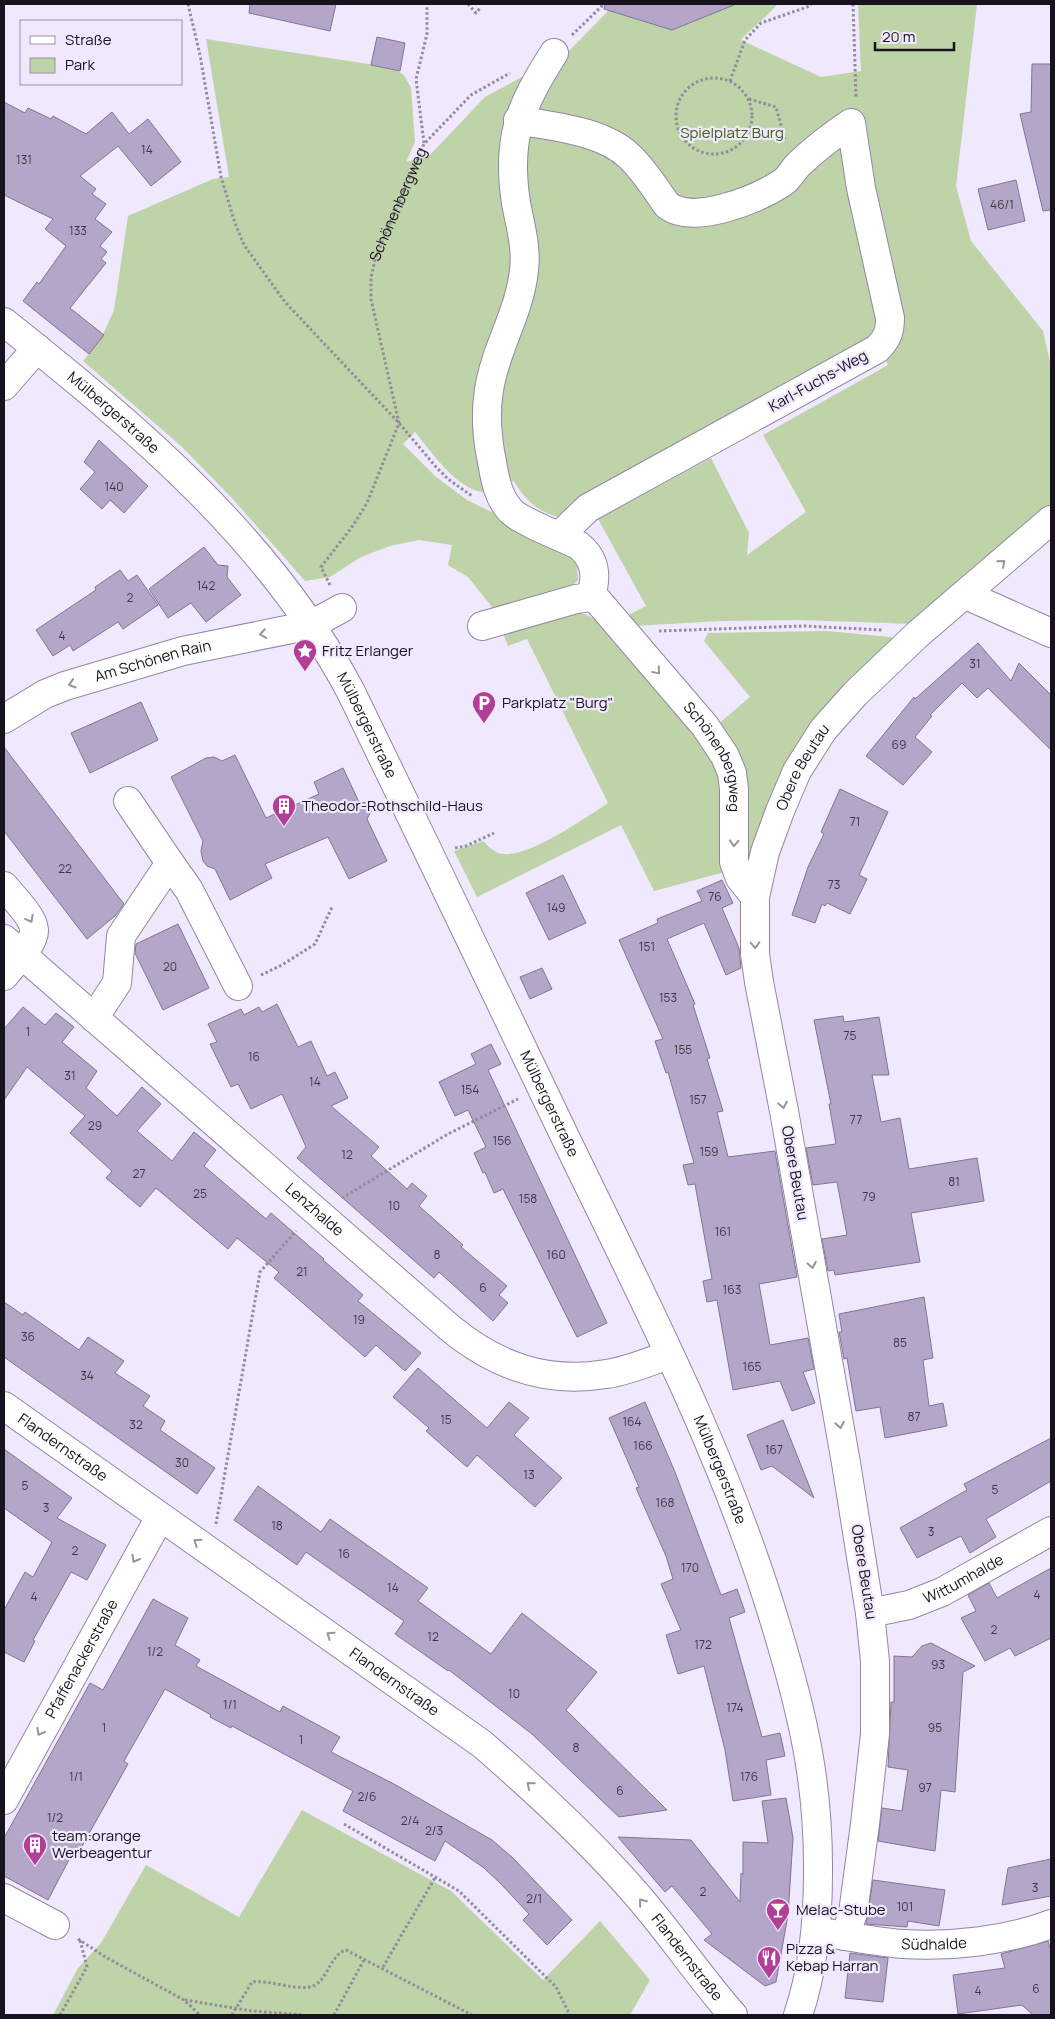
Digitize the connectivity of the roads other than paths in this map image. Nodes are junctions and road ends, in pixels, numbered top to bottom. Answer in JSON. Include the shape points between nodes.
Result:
{"nodes":[{"id":1,"x":554,"y":53,"type":"road end"},
{"id":2,"x":518,"y":120,"type":"junction"},
{"id":3,"x":4,"y":322,"type":"edge"},
{"id":4,"x":37,"y":348,"type":"junction"},
{"id":5,"x":4,"y":386,"type":"edge"},
{"id":6,"x":1051,"y":520,"type":"edge"},
{"id":7,"x":559,"y":536,"type":"junction"},
{"id":8,"x":966,"y":595,"type":"junction"},
{"id":9,"x":591,"y":597,"type":"junction"},
{"id":10,"x":342,"y":608,"type":"dead end"},
{"id":11,"x":311,"y":625,"type":"junction"},
{"id":12,"x":482,"y":626,"type":"dead end"},
{"id":13,"x":1051,"y":633,"type":"edge"},
{"id":14,"x":4,"y":720,"type":"edge"},
{"id":15,"x":128,"y":801,"type":"dead end"},
{"id":16,"x":170,"y":863,"type":"junction"},
{"id":17,"x":4,"y":886,"type":"edge"},
{"id":18,"x":755,"y":897,"type":"junction"},
{"id":19,"x":13,"y":947,"type":"edge"},
{"id":20,"x":4,"y":976,"type":"edge"},
{"id":21,"x":238,"y":986,"type":"dead end"},
{"id":22,"x":94,"y":1018,"type":"junction"},
{"id":23,"x":668,"y":1355,"type":"junction"},
{"id":24,"x":4,"y":1406,"type":"edge"},
{"id":25,"x":160,"y":1517,"type":"junction"},
{"id":26,"x":1051,"y":1531,"type":"edge"},
{"id":27,"x":870,"y":1613,"type":"junction"},
{"id":28,"x":4,"y":1800,"type":"edge"},
{"id":29,"x":4,"y":1898,"type":"edge"},
{"id":30,"x":1051,"y":1924,"type":"edge"},
{"id":31,"x":55,"y":1925,"type":"road end"},
{"id":32,"x":815,"y":1932,"type":"junction"},
{"id":33,"x":845,"y":1936,"type":"junction"},
{"id":34,"x":733,"y":2015,"type":"edge"},
{"id":35,"x":798,"y":2015,"type":"edge"}],
"edges":[{"from":1,"to":2,"type":"street","via":[[531,89]]},
{"from":2,"to":7,"type":"street","via":[[513,170],[525,270],[489,389],[486,411],[488,438],[503,500],[512,512]]},
{"from":2,"to":7,"type":"street","name":"Karl-Fuchs-Weg","via":[[610,143],[636,163],[666,205],[673,210],[692,213],[733,205],[783,183],[823,142],[851,123],[861,188],[890,318],[890,331],[877,349],[588,508]]},
{"from":3,"to":4,"type":"street","name":"Mülbergerstraße"},
{"from":4,"to":5,"type":"street"},
{"from":4,"to":11,"type":"street","name":"Mülbergerstraße","via":[[122,417],[199,491],[250,548]]},
{"from":8,"to":6,"type":"street","name":"Obere Beutau","one_way":true},
{"from":7,"to":9,"type":"street","via":[[578,545],[591,559],[595,576]]},
{"from":8,"to":13,"type":"street"},
{"from":8,"to":18,"type":"street","name":"Obere Beutau","via":[[918,634],[841,710],[806,754],[796,771],[765,852]]},
{"from":9,"to":12,"type":"street"},
{"from":9,"to":18,"type":"street","name":"Schönenbergweg","one_way":true,"via":[[627,633],[705,726],[729,765],[736,807],[734,862],[740,878]]},
{"from":10,"to":11,"type":"street","name":"Am Schönen Rain"},
{"from":11,"to":14,"type":"street","name":"Am Schönen Rain","one_way":true,"via":[[219,642],[112,672],[45,694]]},
{"from":11,"to":23,"type":"street","name":"Mülbergerstraße","via":[[347,684]]},
{"from":15,"to":16,"type":"street"},
{"from":16,"to":21,"type":"street","via":[[189,890]]},
{"from":16,"to":22,"type":"street","via":[[121,936],[117,983]]},
{"from":17,"to":19,"type":"street","one_way":true,"via":[[27,912],[34,927],[33,941]]},
{"from":18,"to":27,"type":"street","name":"Obere Beutau","one_way":true,"via":[[755,954],[759,982],[807,1238]]},
{"from":19,"to":20,"type":"street"},
{"from":19,"to":22,"type":"street","name":"Lenzhalde"},
{"from":22,"to":23,"type":"street","name":"Lenzhalde","via":[[485,1355],[518,1369],[586,1376],[625,1370]]},
{"from":23,"to":32,"type":"street","name":"Mülbergerstraße","via":[[721,1469],[750,1543],[803,1724],[818,1814]]},
{"from":24,"to":25,"type":"street","name":"Flandernstraße"},
{"from":25,"to":28,"type":"street","name":"Pfaffenackerstraße","one_way":true},
{"from":34,"to":25,"type":"street","name":"Flandernstraße","one_way":true,"via":[[632,1889],[542,1796],[482,1744]]},
{"from":26,"to":27,"type":"street","name":"Wittumhalde","via":[[942,1592],[909,1605]]},
{"from":27,"to":33,"type":"street","name":"Obere Beutau","via":[[876,1694],[875,1734],[854,1913]]},
{"from":29,"to":31,"type":"street"},
{"from":30,"to":33,"type":"street","name":"Südhalde","via":[[986,1940],[944,1944],[904,1944]]},
{"from":32,"to":33,"type":"street","name":"Südhalde"},
{"from":32,"to":35,"type":"street","name":"Mülbergerstraße"}]}
